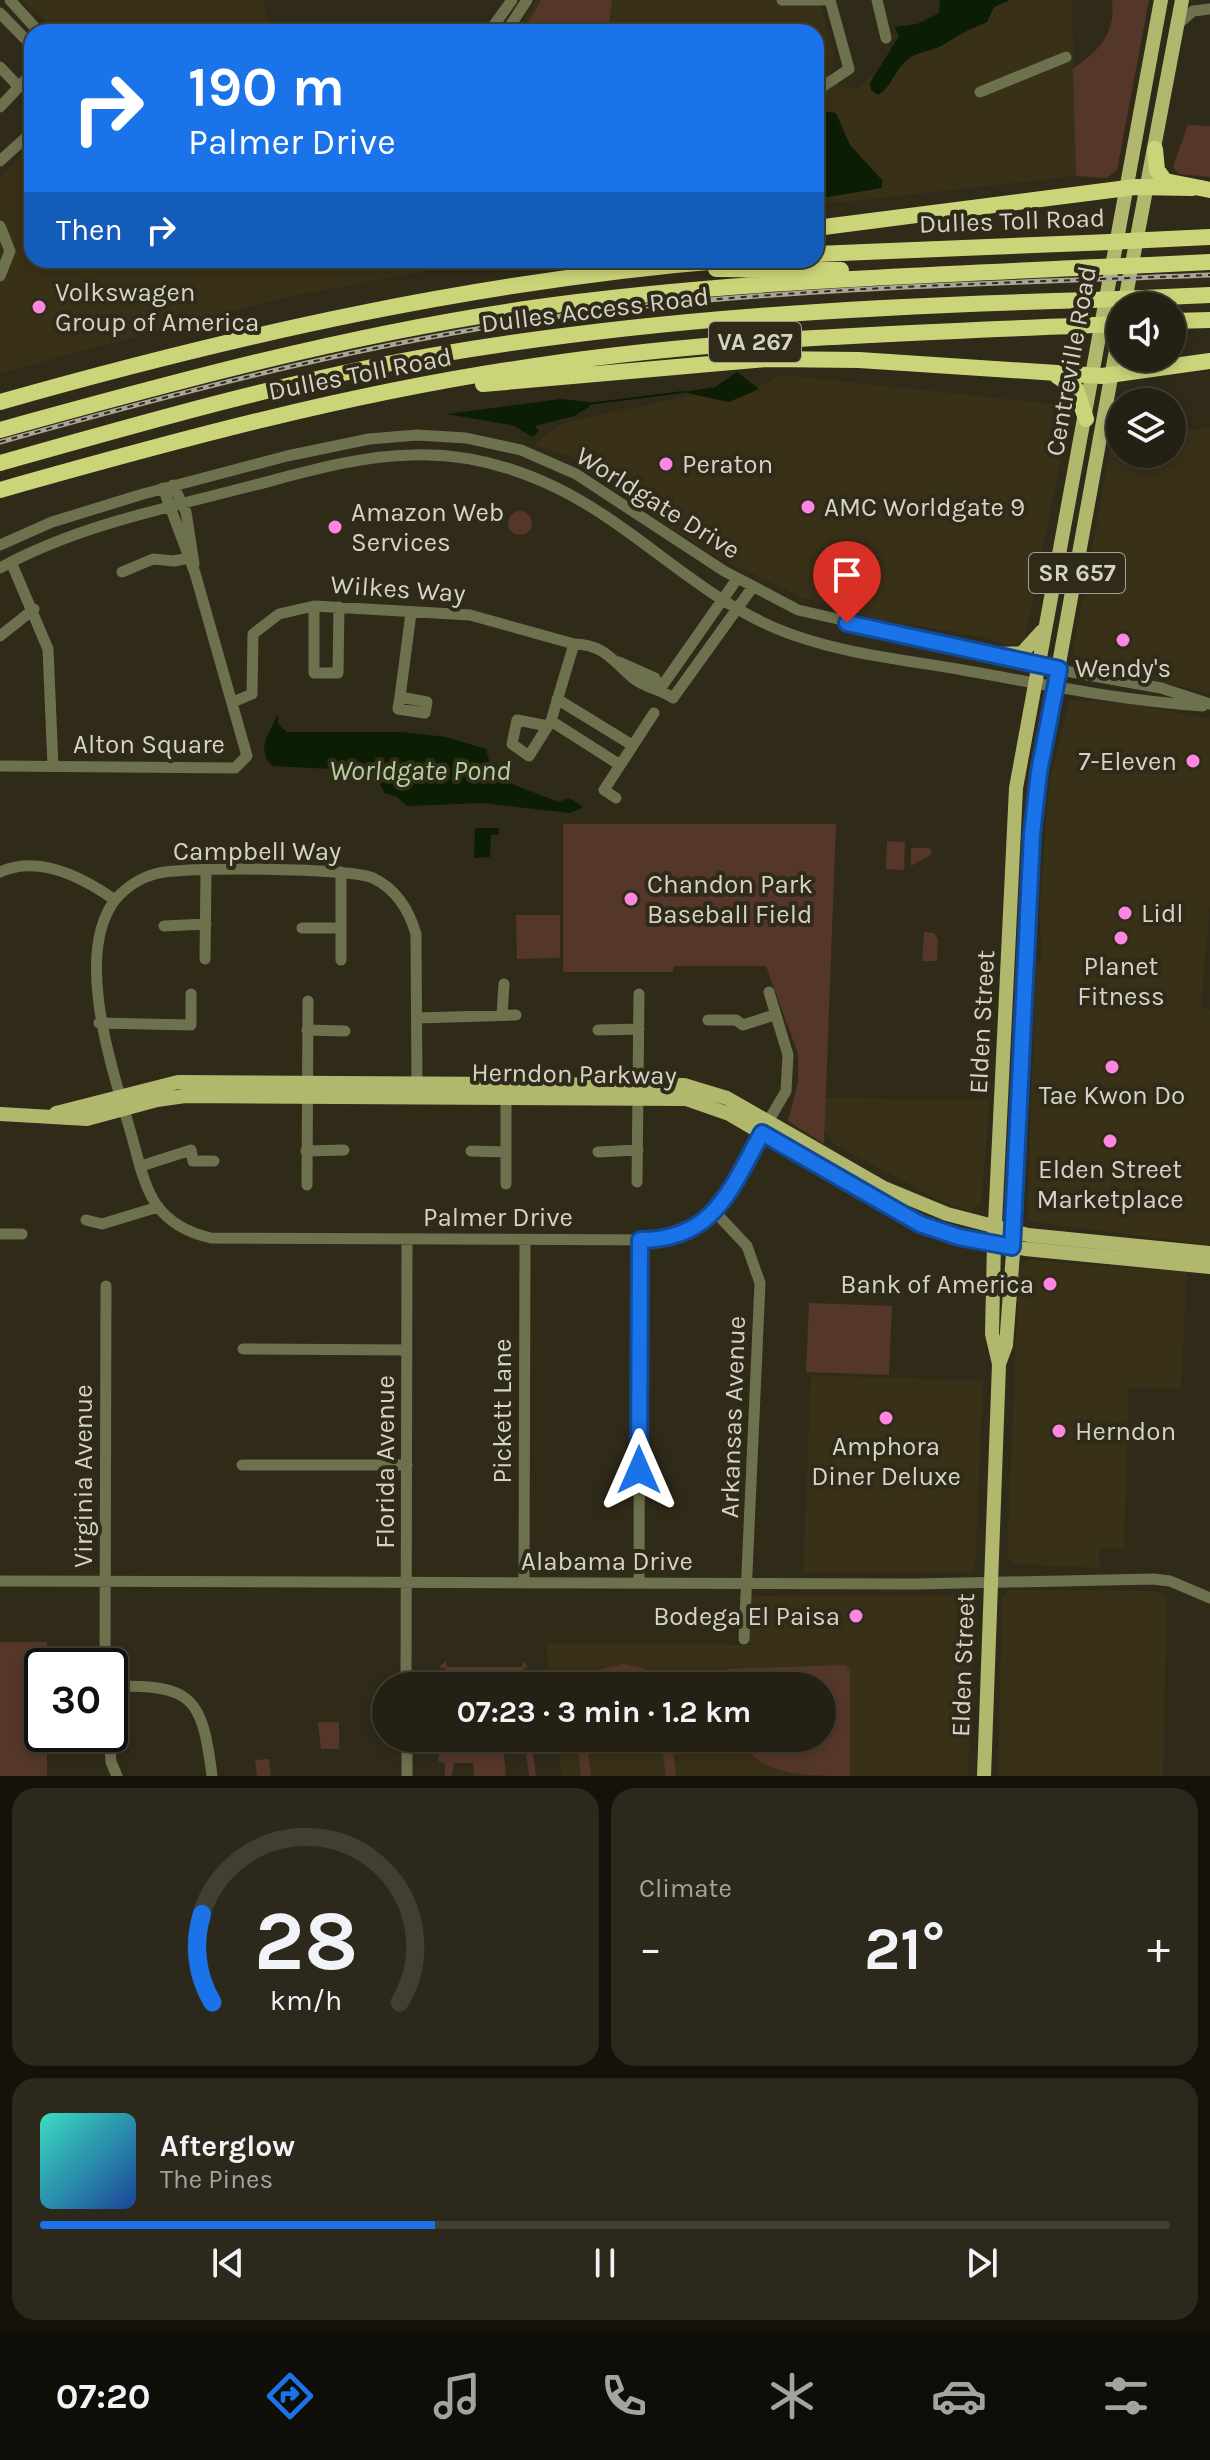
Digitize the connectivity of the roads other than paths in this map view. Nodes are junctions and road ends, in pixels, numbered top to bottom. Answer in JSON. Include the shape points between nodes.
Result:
{"nodes":[{"id":1,"x":10,"y":0,"type":"edge"},
{"id":2,"x":512,"y":0,"type":"edge"},
{"id":3,"x":527,"y":0,"type":"edge"},
{"id":4,"x":782,"y":0,"type":"edge"},
{"id":5,"x":827,"y":0,"type":"edge"},
{"id":6,"x":877,"y":0,"type":"edge"},
{"id":7,"x":1161,"y":0,"type":"edge"},
{"id":8,"x":1182,"y":0,"type":"edge"},
{"id":9,"x":1210,"y":9,"type":"edge"},
{"id":10,"x":0,"y":13,"type":"edge"},
{"id":11,"x":32,"y":24,"type":"edge"},
{"id":12,"x":495,"y":24,"type":"edge"},
{"id":13,"x":511,"y":24,"type":"edge"},
{"id":14,"x":1178,"y":24,"type":"junction"},
{"id":15,"x":24,"y":38,"type":"edge"},
{"id":16,"x":886,"y":38,"type":"dead end"},
{"id":17,"x":1066,"y":57,"type":"dead end"},
{"id":18,"x":0,"y":67,"type":"edge"},
{"id":19,"x":24,"y":80,"type":"edge"},
{"id":20,"x":18,"y":86,"type":"junction"},
{"id":21,"x":824,"y":86,"type":"edge"},
{"id":22,"x":980,"y":92,"type":"dead end"},
{"id":23,"x":0,"y":107,"type":"edge"},
{"id":24,"x":24,"y":139,"type":"edge"},
{"id":25,"x":1155,"y":149,"type":"junction"},
{"id":26,"x":0,"y":161,"type":"edge"},
{"id":27,"x":1147,"y":187,"type":"junction"},
{"id":28,"x":1128,"y":188,"type":"junction"},
{"id":29,"x":1192,"y":188,"type":"junction"},
{"id":30,"x":1210,"y":190,"type":"edge"},
{"id":31,"x":0,"y":226,"type":"edge"},
{"id":32,"x":824,"y":227,"type":"edge"},
{"id":33,"x":1210,"y":237,"type":"edge"},
{"id":34,"x":824,"y":254,"type":"edge"},
{"id":35,"x":1210,"y":262,"type":"edge"},
{"id":36,"x":582,"y":268,"type":"edge"},
{"id":37,"x":645,"y":268,"type":"edge"},
{"id":38,"x":735,"y":268,"type":"edge"},
{"id":39,"x":958,"y":274,"type":"junction"},
{"id":40,"x":0,"y":276,"type":"edge"},
{"id":41,"x":502,"y":286,"type":"junction"},
{"id":42,"x":1127,"y":292,"type":"edge"},
{"id":43,"x":1210,"y":295,"type":"edge"},
{"id":44,"x":1210,"y":320,"type":"edge"},
{"id":45,"x":1186,"y":321,"type":"edge"},
{"id":46,"x":1106,"y":325,"type":"edge"},
{"id":47,"x":1210,"y":361,"type":"edge"},
{"id":48,"x":1114,"y":372,"type":"edge"},
{"id":49,"x":1048,"y":373,"type":"junction"},
{"id":50,"x":1093,"y":376,"type":"junction"},
{"id":51,"x":1113,"y":376,"type":"junction"},
{"id":52,"x":418,"y":385,"type":"junction"},
{"id":53,"x":0,"y":402,"type":"edge"},
{"id":54,"x":1086,"y":419,"type":"junction"},
{"id":55,"x":0,"y":430,"type":"edge"},
{"id":56,"x":0,"y":463,"type":"edge"},
{"id":57,"x":168,"y":487,"type":"junction"},
{"id":58,"x":0,"y":490,"type":"edge"},
{"id":59,"x":184,"y":503,"type":"junction"},
{"id":60,"x":168,"y":507,"type":"junction"},
{"id":61,"x":0,"y":545,"type":"edge"},
{"id":62,"x":191,"y":557,"type":"junction"},
{"id":63,"x":11,"y":562,"type":"junction"},
{"id":64,"x":0,"y":568,"type":"edge"},
{"id":65,"x":122,"y":572,"type":"dead end"},
{"id":66,"x":737,"y":579,"type":"junction"},
{"id":67,"x":752,"y":588,"type":"junction"},
{"id":68,"x":722,"y":598,"type":"junction"},
{"id":69,"x":314,"y":606,"type":"junction"},
{"id":70,"x":339,"y":607,"type":"junction"},
{"id":71,"x":736,"y":607,"type":"junction"},
{"id":72,"x":34,"y":609,"type":"junction"},
{"id":73,"x":411,"y":613,"type":"junction"},
{"id":74,"x":1045,"y":627,"type":"junction"},
{"id":75,"x":0,"y":636,"type":"edge"},
{"id":76,"x":574,"y":644,"type":"junction"},
{"id":77,"x":997,"y":654,"type":"junction"},
{"id":78,"x":1038,"y":664,"type":"junction"},
{"id":79,"x":1059,"y":669,"type":"junction"},
{"id":80,"x":1034,"y":683,"type":"junction"},
{"id":81,"x":1056,"y":686,"type":"junction"},
{"id":82,"x":660,"y":689,"type":"junction"},
{"id":83,"x":400,"y":697,"type":"dead end"},
{"id":84,"x":557,"y":699,"type":"junction"},
{"id":85,"x":233,"y":702,"type":"junction"},
{"id":86,"x":1210,"y":705,"type":"edge"},
{"id":87,"x":654,"y":713,"type":"dead end"},
{"id":88,"x":632,"y":745,"type":"junction"},
{"id":89,"x":620,"y":765,"type":"junction"},
{"id":90,"x":0,"y":766,"type":"edge"},
{"id":91,"x":53,"y":766,"type":"junction"},
{"id":92,"x":616,"y":798,"type":"dead end"},
{"id":93,"x":206,"y":871,"type":"junction"},
{"id":94,"x":0,"y":872,"type":"edge"},
{"id":95,"x":341,"y":872,"type":"junction"},
{"id":96,"x":115,"y":900,"type":"junction"},
{"id":97,"x":206,"y":924,"type":"junction"},
{"id":98,"x":164,"y":926,"type":"dead end"},
{"id":99,"x":302,"y":928,"type":"dead end"},
{"id":100,"x":341,"y":928,"type":"junction"},
{"id":101,"x":205,"y":959,"type":"dead end"},
{"id":102,"x":341,"y":960,"type":"dead end"},
{"id":103,"x":504,"y":984,"type":"dead end"},
{"id":104,"x":769,"y":992,"type":"dead end"},
{"id":105,"x":191,"y":994,"type":"dead end"},
{"id":106,"x":639,"y":994,"type":"dead end"},
{"id":107,"x":308,"y":1001,"type":"dead end"},
{"id":108,"x":502,"y":1015,"type":"junction"},
{"id":109,"x":516,"y":1015,"type":"dead end"},
{"id":110,"x":774,"y":1015,"type":"junction"},
{"id":111,"x":418,"y":1018,"type":"junction"},
{"id":112,"x":708,"y":1020,"type":"dead end"},
{"id":113,"x":99,"y":1023,"type":"junction"},
{"id":114,"x":639,"y":1029,"type":"junction"},
{"id":115,"x":307,"y":1030,"type":"junction"},
{"id":116,"x":598,"y":1030,"type":"dead end"},
{"id":117,"x":345,"y":1031,"type":"dead end"},
{"id":118,"x":417,"y":1089,"type":"junction"},
{"id":119,"x":306,"y":1090,"type":"junction"},
{"id":120,"x":506,"y":1090,"type":"junction"},
{"id":121,"x":639,"y":1090,"type":"junction"},
{"id":122,"x":122,"y":1103,"type":"junction"},
{"id":123,"x":0,"y":1114,"type":"edge"},
{"id":124,"x":765,"y":1127,"type":"junction"},
{"id":125,"x":344,"y":1150,"type":"dead end"},
{"id":126,"x":638,"y":1150,"type":"junction"},
{"id":127,"x":306,"y":1151,"type":"junction"},
{"id":128,"x":471,"y":1151,"type":"dead end"},
{"id":129,"x":506,"y":1152,"type":"junction"},
{"id":130,"x":598,"y":1152,"type":"dead end"},
{"id":131,"x":214,"y":1161,"type":"dead end"},
{"id":132,"x":141,"y":1166,"type":"junction"},
{"id":133,"x":637,"y":1182,"type":"dead end"},
{"id":134,"x":506,"y":1184,"type":"dead end"},
{"id":135,"x":307,"y":1185,"type":"dead end"},
{"id":136,"x":158,"y":1207,"type":"junction"},
{"id":137,"x":715,"y":1212,"type":"junction"},
{"id":138,"x":86,"y":1220,"type":"dead end"},
{"id":139,"x":995,"y":1228,"type":"junction"},
{"id":140,"x":1014,"y":1232,"type":"junction"},
{"id":141,"x":0,"y":1234,"type":"edge"},
{"id":142,"x":22,"y":1234,"type":"dead end"},
{"id":143,"x":407,"y":1239,"type":"junction"},
{"id":144,"x":525,"y":1240,"type":"junction"},
{"id":145,"x":640,"y":1240,"type":"junction"},
{"id":146,"x":994,"y":1244,"type":"junction"},
{"id":147,"x":1012,"y":1247,"type":"junction"},
{"id":148,"x":1210,"y":1253,"type":"edge"},
{"id":149,"x":1210,"y":1267,"type":"edge"},
{"id":150,"x":106,"y":1286,"type":"dead end"},
{"id":151,"x":243,"y":1349,"type":"dead end"},
{"id":152,"x":407,"y":1350,"type":"junction"},
{"id":153,"x":999,"y":1364,"type":"junction"},
{"id":154,"x":242,"y":1465,"type":"dead end"},
{"id":155,"x":407,"y":1465,"type":"junction"},
{"id":156,"x":0,"y":1581,"type":"edge"},
{"id":157,"x":105,"y":1581,"type":"junction"},
{"id":158,"x":990,"y":1581,"type":"junction"},
{"id":159,"x":406,"y":1582,"type":"junction"},
{"id":160,"x":524,"y":1582,"type":"junction"},
{"id":161,"x":639,"y":1583,"type":"junction"},
{"id":162,"x":748,"y":1583,"type":"junction"},
{"id":163,"x":1210,"y":1598,"type":"edge"},
{"id":164,"x":744,"y":1639,"type":"dead end"},
{"id":165,"x":105,"y":1648,"type":"edge"},
{"id":166,"x":406,"y":1672,"type":"edge"},
{"id":167,"x":128,"y":1686,"type":"edge"},
{"id":168,"x":110,"y":1752,"type":"edge"},
{"id":169,"x":407,"y":1752,"type":"edge"},
{"id":170,"x":117,"y":1776,"type":"edge"},
{"id":171,"x":212,"y":1776,"type":"edge"},
{"id":172,"x":407,"y":1776,"type":"edge"},
{"id":173,"x":984,"y":1776,"type":"edge"}],
"edges":[{"from":1,"to":11,"type":"street"},
{"from":2,"to":12,"type":"street"},
{"from":3,"to":13,"type":"street"},
{"from":4,"to":5,"type":"street"},
{"from":5,"to":21,"type":"street","via":[[849,69]]},
{"from":6,"to":16,"type":"street"},
{"from":7,"to":28,"type":"main road","name":"Centreville Road","number":"SR 657"},
{"from":8,"to":14,"type":"main road","name":"Centreville Road"},
{"from":9,"to":14,"type":"street","via":[[1193,11]]},
{"from":10,"to":15,"type":"street"},
{"from":14,"to":25,"type":"main road","name":"Centreville Road"},
{"from":17,"to":22,"type":"street"},
{"from":18,"to":20,"type":"street"},
{"from":19,"to":20,"type":"street"},
{"from":20,"to":23,"type":"street"},
{"from":24,"to":26,"type":"street"},
{"from":25,"to":27,"type":"main road","name":"Centreville Road"},
{"from":25,"to":29,"type":"highway","via":[[1163,179]]},
{"from":27,"to":28,"type":"highway"},
{"from":27,"to":29,"type":"highway"},
{"from":27,"to":42,"type":"main road","name":"Centreville Road"},
{"from":28,"to":32,"type":"highway"},
{"from":28,"to":50,"type":"main road","name":"Centreville Road","number":"SR 657"},
{"from":29,"to":30,"type":"highway"},
{"from":31,"to":40,"type":"street","via":[[10,251]]},
{"from":33,"to":34,"type":"highway","name":"Dulles Toll Road","bridge":true},
{"from":35,"to":39,"type":"highway","name":"Dulles Access Road","bridge":true},
{"from":36,"to":41,"type":"highway"},
{"from":37,"to":41,"type":"highway"},
{"from":38,"to":39,"type":"highway"},
{"from":39,"to":55,"type":"highway","name":"Dulles Access Road","via":[[696,289],[481,316],[296,352]]},
{"from":41,"to":53,"type":"highway","via":[[260,333]]},
{"from":43,"to":56,"type":"highway","name":"Dulles Access Road","bridge":true,"via":[[755,315],[541,338],[290,385]]},
{"from":44,"to":45,"type":"highway"},
{"from":46,"to":52,"type":"highway","name":"Dulles Toll Road","number":"VA 267","bridge":true,"via":[[690,347]]},
{"from":47,"to":51,"type":"highway"},
{"from":48,"to":51,"type":"main road","name":"Centreville Road","number":"SR 657"},
{"from":49,"to":50,"type":"highway"},
{"from":49,"to":52,"type":"highway","via":[[782,358],[486,384]]},
{"from":49,"to":54,"type":"highway","via":[[1074,386]]},
{"from":50,"to":51,"type":"highway"},
{"from":50,"to":54,"type":"main road","name":"Centreville Road","number":"SR 657"},
{"from":51,"to":79,"type":"main road","name":"Centreville Road","number":"SR 657"},
{"from":52,"to":58,"type":"highway","name":"Dulles Toll Road","number":"VA 267","via":[[249,421]]},
{"from":54,"to":74,"type":"main road","name":"Centreville Road","number":"SR 657"},
{"from":57,"to":59,"type":"street","name":"Alton Square"},
{"from":57,"to":60,"type":"street","name":"Alton Square"},
{"from":57,"to":61,"type":"street","name":"Worldgate Drive","via":[[52,522]]},
{"from":57,"to":66,"type":"street","name":"Worldgate Drive","via":[[369,439],[466,438],[521,450],[576,474]]},
{"from":59,"to":60,"type":"street","name":"Worldgate Drive"},
{"from":59,"to":62,"type":"street","name":"Alton Square"},
{"from":59,"to":68,"type":"street","name":"Worldgate Drive","via":[[383,457],[482,461],[586,503]]},
{"from":60,"to":62,"type":"street","name":"Alton Square"},
{"from":60,"to":63,"type":"street","name":"Worldgate Drive","via":[[69,537]]},
{"from":62,"to":65,"type":"street","via":[[153,559]]},
{"from":62,"to":85,"type":"street","name":"Alton Square"},
{"from":63,"to":64,"type":"street","name":"Worldgate Drive"},
{"from":63,"to":72,"type":"street"},
{"from":66,"to":67,"type":"street","name":"Worldgate Drive"},
{"from":66,"to":68,"type":"street"},
{"from":67,"to":71,"type":"street"},
{"from":67,"to":77,"type":"street","name":"Worldgate Drive","via":[[798,610]]},
{"from":68,"to":71,"type":"street","name":"Worldgate Drive"},
{"from":68,"to":82,"type":"street"},
{"from":69,"to":70,"type":"street","name":"Wilkes Way"},
{"from":69,"to":70,"type":"street","via":[[314,673],[338,673]]},
{"from":69,"to":85,"type":"street","name":"Wilkes Way","via":[[279,614],[253,634],[252,694]]},
{"from":70,"to":73,"type":"street","name":"Wilkes Way"},
{"from":71,"to":80,"type":"street","name":"Worldgate Drive","via":[[813,641]]},
{"from":71,"to":82,"type":"street","name":"Wilkes Way","via":[[673,698]]},
{"from":72,"to":75,"type":"street"},
{"from":72,"to":91,"type":"street","via":[[48,649]]},
{"from":73,"to":76,"type":"street","name":"Wilkes Way","via":[[498,620]]},
{"from":73,"to":83,"type":"street"},
{"from":74,"to":77,"type":"main road","via":[[1027,650]]},
{"from":74,"to":78,"type":"main road","name":"Centreville Road","number":"SR 657"},
{"from":76,"to":82,"type":"street","name":"Wilkes Way","via":[[592,644],[633,678]]},
{"from":76,"to":84,"type":"street"},
{"from":77,"to":78,"type":"street","name":"Worldgate Drive"},
{"from":78,"to":79,"type":"street","name":"Worldgate Drive"},
{"from":78,"to":80,"type":"main road","name":"Centreville Road","number":"SR 657"},
{"from":79,"to":81,"type":"main road","name":"Centreville Road","number":"SR 657"},
{"from":79,"to":86,"type":"street","name":"Worldgate Drive","via":[[1161,688]]},
{"from":80,"to":81,"type":"street","name":"Worldgate Drive"},
{"from":80,"to":139,"type":"main road","name":"Elden Street","number":"SR 657","via":[[1019,759]]},
{"from":81,"to":86,"type":"street","name":"Worldgate Drive"},
{"from":81,"to":140,"type":"main road","name":"Elden Street","number":"SR 657","via":[[1032,832]]},
{"from":84,"to":88,"type":"street"},
{"from":84,"to":89,"type":"street","via":[[550,723]]},
{"from":85,"to":91,"type":"street","name":"Alton Square","via":[[247,756],[235,768]]},
{"from":87,"to":88,"type":"street"},
{"from":88,"to":89,"type":"street"},
{"from":89,"to":92,"type":"street","via":[[604,790]]},
{"from":90,"to":91,"type":"street","name":"Alton Square"},
{"from":93,"to":95,"type":"street","name":"Campbell Way"},
{"from":93,"to":96,"type":"street","name":"Campbell Way","via":[[157,873],[137,881]]},
{"from":93,"to":97,"type":"street"},
{"from":94,"to":96,"type":"street","via":[[57,870]]},
{"from":95,"to":100,"type":"street"},
{"from":95,"to":111,"type":"street","name":"Campbell Way","via":[[383,884],[408,911],[418,945]]},
{"from":96,"to":113,"type":"street","via":[[99,942]]},
{"from":97,"to":98,"type":"street"},
{"from":97,"to":101,"type":"street"},
{"from":99,"to":100,"type":"street"},
{"from":100,"to":102,"type":"street"},
{"from":103,"to":108,"type":"street"},
{"from":104,"to":110,"type":"street","name":"Palmer Drive"},
{"from":105,"to":113,"type":"street","via":[[191,1025]]},
{"from":106,"to":114,"type":"street"},
{"from":107,"to":115,"type":"street"},
{"from":108,"to":109,"type":"street"},
{"from":108,"to":111,"type":"street"},
{"from":110,"to":112,"type":"street","via":[[743,1025]]},
{"from":110,"to":124,"type":"street","name":"Palmer Drive","via":[[789,1067],[786,1091]]},
{"from":111,"to":118,"type":"street","name":"Campbell Way"},
{"from":113,"to":122,"type":"street"},
{"from":114,"to":116,"type":"street"},
{"from":114,"to":121,"type":"street"},
{"from":115,"to":117,"type":"street"},
{"from":115,"to":119,"type":"street"},
{"from":118,"to":119,"type":"main road","name":"Herndon Parkway"},
{"from":118,"to":120,"type":"main road","name":"Herndon Parkway"},
{"from":119,"to":122,"type":"main road","name":"Herndon Parkway"},
{"from":119,"to":127,"type":"street"},
{"from":120,"to":121,"type":"main road","name":"Herndon Parkway"},
{"from":120,"to":129,"type":"street"},
{"from":121,"to":124,"type":"main road","name":"Herndon Parkway","via":[[698,1102]]},
{"from":121,"to":126,"type":"street"},
{"from":122,"to":123,"type":"main road","name":"Herndon Parkway","via":[[87,1119]]},
{"from":122,"to":132,"type":"street","name":"Palmer Drive"},
{"from":124,"to":137,"type":"street","name":"Palmer Drive"},
{"from":124,"to":139,"type":"main road","name":"Herndon Parkway","via":[[899,1195]]},
{"from":124,"to":146,"type":"main road","name":"Herndon Parkway","via":[[913,1220]]},
{"from":125,"to":127,"type":"street"},
{"from":126,"to":130,"type":"street"},
{"from":126,"to":133,"type":"street"},
{"from":127,"to":135,"type":"street"},
{"from":128,"to":129,"type":"street"},
{"from":129,"to":134,"type":"street"},
{"from":131,"to":132,"type":"street","via":[[193,1161],[191,1150]]},
{"from":132,"to":136,"type":"street","name":"Palmer Drive"},
{"from":136,"to":138,"type":"street","via":[[102,1224]]},
{"from":136,"to":143,"type":"street","name":"Palmer Drive","via":[[187,1231],[211,1238]]},
{"from":137,"to":145,"type":"street","name":"Palmer Drive","via":[[681,1235]]},
{"from":137,"to":162,"type":"street","name":"Arkansas Avenue","via":[[747,1246],[760,1283]]},
{"from":139,"to":140,"type":"main road","name":"Herndon Parkway"},
{"from":139,"to":146,"type":"main road","name":"Elden Street"},
{"from":140,"to":147,"type":"main road","name":"Elden Street"},
{"from":140,"to":148,"type":"main road","name":"Herndon Parkway"},
{"from":141,"to":142,"type":"street"},
{"from":143,"to":144,"type":"street","name":"Palmer Drive"},
{"from":143,"to":152,"type":"street","name":"Florida Avenue"},
{"from":144,"to":145,"type":"street","name":"Palmer Drive"},
{"from":144,"to":160,"type":"street","name":"Pickett Lane"},
{"from":145,"to":161,"type":"street"},
{"from":146,"to":147,"type":"main road","name":"Herndon Parkway"},
{"from":146,"to":153,"type":"main road","name":"Elden Street","via":[[992,1334]]},
{"from":147,"to":149,"type":"main road","name":"Herndon Parkway"},
{"from":147,"to":153,"type":"main road","name":"Elden Street","via":[[1006,1345]]},
{"from":150,"to":157,"type":"street","name":"Virginia Avenue"},
{"from":151,"to":152,"type":"street"},
{"from":152,"to":155,"type":"street","name":"Florida Avenue"},
{"from":153,"to":158,"type":"main road","name":"Elden Street"},
{"from":154,"to":155,"type":"street"},
{"from":155,"to":159,"type":"street","name":"Florida Avenue"},
{"from":156,"to":157,"type":"street","name":"Alabama Drive"},
{"from":157,"to":159,"type":"street","name":"Alabama Drive"},
{"from":157,"to":165,"type":"street","name":"Virginia Avenue"},
{"from":158,"to":162,"type":"street","name":"Alabama Drive"},
{"from":158,"to":163,"type":"street","name":"Alabama Drive","via":[[1153,1579]]},
{"from":158,"to":173,"type":"main road","name":"Elden Street"},
{"from":159,"to":160,"type":"street","name":"Alabama Drive"},
{"from":159,"to":166,"type":"street","name":"Florida Avenue"},
{"from":160,"to":161,"type":"street","name":"Alabama Drive"},
{"from":161,"to":162,"type":"street","name":"Alabama Drive"},
{"from":162,"to":164,"type":"street","name":"Arkansas Avenue"},
{"from":167,"to":171,"type":"street","via":[[154,1686],[184,1697],[204,1722]]},
{"from":168,"to":170,"type":"street"},
{"from":169,"to":172,"type":"street"}]}
